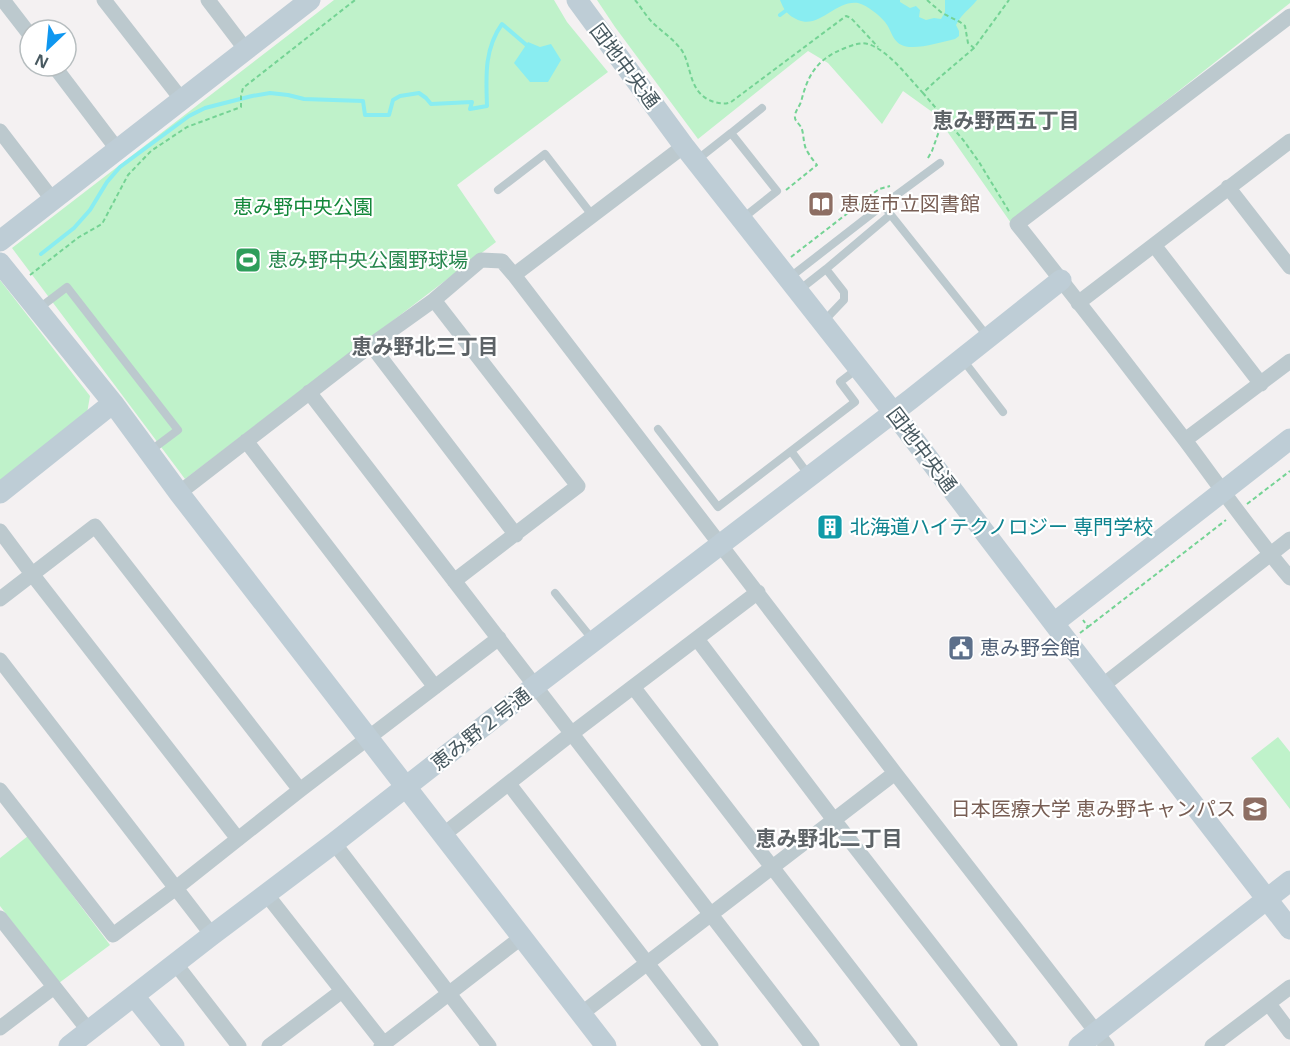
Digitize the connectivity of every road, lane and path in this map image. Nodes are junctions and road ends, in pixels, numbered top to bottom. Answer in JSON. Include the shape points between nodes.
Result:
{"nodes":[{"id":1,"x":3,"y":0,"type":"edge"},
{"id":2,"x":104,"y":0,"type":"edge"},
{"id":3,"x":208,"y":0,"type":"edge"},
{"id":4,"x":310,"y":0,"type":"edge"},
{"id":5,"x":355,"y":0,"type":"edge"},
{"id":6,"x":577,"y":0,"type":"edge"},
{"id":7,"x":635,"y":0,"type":"edge"},
{"id":8,"x":927,"y":0,"type":"edge"},
{"id":9,"x":1009,"y":0,"type":"edge"},
{"id":10,"x":1290,"y":15,"type":"edge"},
{"id":11,"x":18,"y":19,"type":"edge"},
{"id":12,"x":974,"y":48,"type":"junction"},
{"id":13,"x":880,"y":49,"type":"junction"},
{"id":14,"x":246,"y":50,"type":"junction"},
{"id":15,"x":63,"y":78,"type":"edge"},
{"id":16,"x":923,"y":93,"type":"junction"},
{"id":17,"x":182,"y":100,"type":"junction"},
{"id":18,"x":762,"y":108,"type":"dead end"},
{"id":19,"x":944,"y":117,"type":"junction"},
{"id":20,"x":0,"y":131,"type":"edge"},
{"id":21,"x":731,"y":133,"type":"junction"},
{"id":22,"x":1290,"y":141,"type":"edge"},
{"id":23,"x":117,"y":149,"type":"junction"},
{"id":24,"x":690,"y":153,"type":"junction"},
{"id":25,"x":925,"y":163,"type":"dead end"},
{"id":26,"x":940,"y":163,"type":"dead end"},
{"id":27,"x":891,"y":186,"type":"dead end"},
{"id":28,"x":1228,"y":188,"type":"junction"},
{"id":29,"x":498,"y":190,"type":"dead end"},
{"id":30,"x":781,"y":194,"type":"dead end"},
{"id":31,"x":52,"y":199,"type":"junction"},
{"id":32,"x":883,"y":205,"type":"junction"},
{"id":33,"x":592,"y":215,"type":"junction"},
{"id":34,"x":890,"y":215,"type":"junction"},
{"id":35,"x":742,"y":219,"type":"junction"},
{"id":36,"x":1017,"y":224,"type":"junction"},
{"id":37,"x":0,"y":241,"type":"edge"},
{"id":38,"x":1154,"y":245,"type":"junction"},
{"id":39,"x":0,"y":263,"type":"edge"},
{"id":40,"x":1290,"y":267,"type":"edge"},
{"id":41,"x":826,"y":269,"type":"junction"},
{"id":42,"x":514,"y":275,"type":"junction"},
{"id":43,"x":792,"y":276,"type":"junction"},
{"id":44,"x":24,"y":279,"type":"dead end"},
{"id":45,"x":1061,"y":280,"type":"junction"},
{"id":46,"x":434,"y":300,"type":"junction"},
{"id":47,"x":1078,"y":303,"type":"junction"},
{"id":48,"x":37,"y":310,"type":"junction"},
{"id":49,"x":823,"y":322,"type":"junction"},
{"id":50,"x":988,"y":338,"type":"junction"},
{"id":51,"x":371,"y":345,"type":"junction"},
{"id":52,"x":962,"y":358,"type":"junction"},
{"id":53,"x":1290,"y":362,"type":"edge"},
{"id":54,"x":858,"y":368,"type":"junction"},
{"id":55,"x":1261,"y":384,"type":"junction"},
{"id":56,"x":309,"y":392,"type":"junction"},
{"id":57,"x":113,"y":403,"type":"junction"},
{"id":58,"x":893,"y":412,"type":"junction"},
{"id":59,"x":1003,"y":412,"type":"dead end"},
{"id":60,"x":658,"y":429,"type":"dead end"},
{"id":61,"x":1290,"y":439,"type":"edge"},
{"id":62,"x":246,"y":441,"type":"junction"},
{"id":63,"x":1185,"y":441,"type":"junction"},
{"id":64,"x":791,"y":451,"type":"junction"},
{"id":65,"x":149,"y":452,"type":"junction"},
{"id":66,"x":1290,"y":471,"type":"edge"},
{"id":67,"x":809,"y":476,"type":"junction"},
{"id":68,"x":0,"y":493,"type":"edge"},
{"id":69,"x":179,"y":493,"type":"junction"},
{"id":70,"x":1223,"y":493,"type":"junction"},
{"id":71,"x":1237,"y":511,"type":"junction"},
{"id":72,"x":0,"y":531,"type":"edge"},
{"id":73,"x":516,"y":535,"type":"junction"},
{"id":74,"x":1290,"y":539,"type":"edge"},
{"id":75,"x":720,"y":544,"type":"junction"},
{"id":76,"x":1271,"y":555,"type":"junction"},
{"id":77,"x":32,"y":574,"type":"junction"},
{"id":78,"x":1290,"y":578,"type":"edge"},
{"id":79,"x":454,"y":581,"type":"junction"},
{"id":80,"x":555,"y":592,"type":"dead end"},
{"id":81,"x":758,"y":592,"type":"junction"},
{"id":82,"x":0,"y":599,"type":"edge"},
{"id":83,"x":1054,"y":623,"type":"junction"},
{"id":84,"x":1088,"y":627,"type":"dead end"},
{"id":85,"x":499,"y":638,"type":"junction"},
{"id":86,"x":697,"y":639,"type":"junction"},
{"id":87,"x":594,"y":641,"type":"junction"},
{"id":88,"x":0,"y":660,"type":"edge"},
{"id":89,"x":535,"y":686,"type":"junction"},
{"id":90,"x":1102,"y":686,"type":"junction"},
{"id":91,"x":435,"y":687,"type":"junction"},
{"id":92,"x":634,"y":688,"type":"junction"},
{"id":93,"x":572,"y":734,"type":"junction"},
{"id":94,"x":369,"y":738,"type":"junction"},
{"id":95,"x":895,"y":773,"type":"junction"},
{"id":96,"x":509,"y":784,"type":"junction"},
{"id":97,"x":406,"y":787,"type":"junction"},
{"id":98,"x":0,"y":790,"type":"edge"},
{"id":99,"x":300,"y":790,"type":"junction"},
{"id":100,"x":834,"y":820,"type":"junction"},
{"id":101,"x":443,"y":835,"type":"junction"},
{"id":102,"x":238,"y":839,"type":"junction"},
{"id":103,"x":334,"y":843,"type":"junction"},
{"id":104,"x":773,"y":867,"type":"junction"},
{"id":105,"x":1290,"y":881,"type":"edge"},
{"id":106,"x":176,"y":888,"type":"junction"},
{"id":107,"x":267,"y":895,"type":"junction"},
{"id":108,"x":1267,"y":899,"type":"junction"},
{"id":109,"x":711,"y":915,"type":"junction"},
{"id":110,"x":0,"y":918,"type":"edge"},
{"id":111,"x":1290,"y":929,"type":"edge"},
{"id":112,"x":212,"y":935,"type":"junction"},
{"id":113,"x":522,"y":937,"type":"junction"},
{"id":114,"x":175,"y":963,"type":"junction"},
{"id":115,"x":648,"y":963,"type":"junction"},
{"id":116,"x":54,"y":987,"type":"junction"},
{"id":117,"x":1290,"y":987,"type":"edge"},
{"id":118,"x":342,"y":991,"type":"junction"},
{"id":119,"x":449,"y":993,"type":"junction"},
{"id":120,"x":134,"y":996,"type":"junction"},
{"id":121,"x":1269,"y":1004,"type":"junction"},
{"id":122,"x":581,"y":1014,"type":"junction"},
{"id":123,"x":0,"y":1028,"type":"edge"},
{"id":124,"x":88,"y":1031,"type":"junction"},
{"id":125,"x":1290,"y":1032,"type":"edge"},
{"id":126,"x":1102,"y":1039,"type":"edge"},
{"id":127,"x":171,"y":1045,"type":"edge"},
{"id":128,"x":383,"y":1045,"type":"edge"},
{"id":129,"x":69,"y":1046,"type":"edge"},
{"id":130,"x":239,"y":1046,"type":"edge"},
{"id":131,"x":269,"y":1046,"type":"edge"},
{"id":132,"x":489,"y":1046,"type":"edge"},
{"id":133,"x":606,"y":1046,"type":"edge"},
{"id":134,"x":711,"y":1046,"type":"edge"},
{"id":135,"x":812,"y":1046,"type":"edge"},
{"id":136,"x":910,"y":1046,"type":"edge"},
{"id":137,"x":1010,"y":1046,"type":"edge"},
{"id":138,"x":1079,"y":1046,"type":"edge"},
{"id":139,"x":1212,"y":1046,"type":"edge"}],
"edges":[{"from":1,"to":11,"type":"street"},
{"from":2,"to":17,"type":"street"},
{"from":3,"to":14,"type":"street"},
{"from":4,"to":14,"type":"street"},
{"from":5,"to":44,"type":"path","via":[[243,88],[241,107],[187,128],[151,151],[128,175],[102,224]]},
{"from":6,"to":24,"type":"street","name":"団地中央通"},
{"from":7,"to":13,"type":"path","via":[[651,22],[680,48],[692,80],[705,98],[713,102],[731,102],[846,16]]},
{"from":8,"to":12,"type":"path","via":[[965,26],[968,43]]},
{"from":9,"to":12,"type":"path"},
{"from":10,"to":36,"type":"street"},
{"from":12,"to":16,"type":"path"},
{"from":13,"to":16,"type":"path"},
{"from":13,"to":30,"type":"path","via":[[857,43],[818,64],[795,113],[806,150],[817,165]]},
{"from":14,"to":17,"type":"street"},
{"from":15,"to":23,"type":"street"},
{"from":16,"to":19,"type":"path"},
{"from":17,"to":23,"type":"street"},
{"from":18,"to":21,"type":"lane"},
{"from":19,"to":25,"type":"path"},
{"from":19,"to":36,"type":"path","via":[[979,162]]},
{"from":20,"to":31,"type":"street"},
{"from":21,"to":24,"type":"lane"},
{"from":21,"to":35,"type":"lane","via":[[777,191]]},
{"from":22,"to":28,"type":"street"},
{"from":23,"to":31,"type":"street"},
{"from":24,"to":33,"type":"street"},
{"from":24,"to":35,"type":"street","name":"団地中央通"},
{"from":26,"to":32,"type":"lane"},
{"from":27,"to":43,"type":"path","via":[[879,189]]},
{"from":28,"to":38,"type":"street"},
{"from":28,"to":40,"type":"street"},
{"from":29,"to":33,"type":"lane","via":[[545,153]]},
{"from":31,"to":37,"type":"street"},
{"from":32,"to":34,"type":"lane"},
{"from":32,"to":43,"type":"lane"},
{"from":33,"to":42,"type":"street"},
{"from":34,"to":41,"type":"lane"},
{"from":34,"to":50,"type":"lane"},
{"from":35,"to":43,"type":"street","name":"団地中央通"},
{"from":36,"to":45,"type":"street"},
{"from":38,"to":47,"type":"street"},
{"from":38,"to":55,"type":"street"},
{"from":39,"to":48,"type":"street"},
{"from":41,"to":43,"type":"lane"},
{"from":41,"to":49,"type":"lane","via":[[844,292],[844,300]]},
{"from":42,"to":46,"type":"street","via":[[502,261],[481,260]]},
{"from":42,"to":75,"type":"street"},
{"from":43,"to":49,"type":"street","name":"団地中央通"},
{"from":45,"to":47,"type":"street"},
{"from":45,"to":50,"type":"street","name":"恵み野２号通"},
{"from":46,"to":51,"type":"street"},
{"from":46,"to":73,"type":"street","via":[[578,486]]},
{"from":47,"to":63,"type":"street"},
{"from":48,"to":57,"type":"street"},
{"from":48,"to":65,"type":"lane","via":[[67,287],[178,430]]},
{"from":49,"to":54,"type":"street","name":"団地中央通"},
{"from":50,"to":52,"type":"street","name":"恵み野２号通"},
{"from":51,"to":56,"type":"street"},
{"from":51,"to":73,"type":"street"},
{"from":52,"to":58,"type":"street","name":"恵み野２号通"},
{"from":52,"to":59,"type":"lane"},
{"from":53,"to":55,"type":"street"},
{"from":54,"to":58,"type":"street","name":"団地中央通"},
{"from":54,"to":64,"type":"lane","via":[[840,382],[855,402]]},
{"from":55,"to":63,"type":"street"},
{"from":56,"to":62,"type":"street"},
{"from":56,"to":79,"type":"street"},
{"from":57,"to":65,"type":"street"},
{"from":57,"to":68,"type":"street"},
{"from":58,"to":67,"type":"street","name":"恵み野２号通"},
{"from":58,"to":83,"type":"street","name":"団地中央通"},
{"from":60,"to":64,"type":"lane","via":[[718,507]]},
{"from":61,"to":70,"type":"street"},
{"from":62,"to":69,"type":"street"},
{"from":62,"to":91,"type":"street"},
{"from":63,"to":70,"type":"street"},
{"from":64,"to":67,"type":"lane"},
{"from":65,"to":69,"type":"street"},
{"from":66,"to":71,"type":"path"},
{"from":67,"to":75,"type":"street","name":"恵み野２号通"},
{"from":69,"to":94,"type":"street"},
{"from":70,"to":71,"type":"street"},
{"from":70,"to":83,"type":"street"},
{"from":71,"to":76,"type":"street"},
{"from":71,"to":84,"type":"path"},
{"from":72,"to":77,"type":"street"},
{"from":73,"to":79,"type":"street"},
{"from":74,"to":76,"type":"street"},
{"from":75,"to":81,"type":"street"},
{"from":75,"to":87,"type":"street","name":"恵み野２号通"},
{"from":76,"to":78,"type":"street"},
{"from":76,"to":90,"type":"street"},
{"from":77,"to":82,"type":"street"},
{"from":77,"to":99,"type":"street","via":[[95,526]]},
{"from":77,"to":102,"type":"street"},
{"from":79,"to":85,"type":"street"},
{"from":80,"to":87,"type":"lane"},
{"from":81,"to":86,"type":"street"},
{"from":81,"to":95,"type":"street"},
{"from":83,"to":90,"type":"street","name":"団地中央通"},
{"from":85,"to":89,"type":"street"},
{"from":85,"to":91,"type":"street"},
{"from":86,"to":92,"type":"street"},
{"from":86,"to":100,"type":"street"},
{"from":87,"to":89,"type":"street","name":"恵み野２号通"},
{"from":88,"to":106,"type":"street"},
{"from":89,"to":93,"type":"street"},
{"from":89,"to":97,"type":"street","name":"恵み野２号通"},
{"from":90,"to":108,"type":"street","name":"団地中央通"},
{"from":91,"to":94,"type":"street"},
{"from":92,"to":93,"type":"street"},
{"from":92,"to":104,"type":"street"},
{"from":93,"to":96,"type":"street"},
{"from":93,"to":109,"type":"street"},
{"from":94,"to":97,"type":"street"},
{"from":94,"to":99,"type":"street"},
{"from":95,"to":100,"type":"street"},
{"from":95,"to":126,"type":"street"},
{"from":96,"to":101,"type":"street"},
{"from":96,"to":115,"type":"street"},
{"from":97,"to":101,"type":"street"},
{"from":97,"to":103,"type":"street","name":"恵み野２号通"},
{"from":98,"to":106,"type":"street","via":[[113,935]]},
{"from":99,"to":102,"type":"street"},
{"from":100,"to":104,"type":"street"},
{"from":100,"to":137,"type":"street"},
{"from":101,"to":113,"type":"street"},
{"from":102,"to":106,"type":"street"},
{"from":103,"to":107,"type":"street","name":"恵み野２号通"},
{"from":103,"to":119,"type":"street"},
{"from":104,"to":109,"type":"street"},
{"from":104,"to":136,"type":"street"},
{"from":105,"to":108,"type":"street"},
{"from":106,"to":112,"type":"street"},
{"from":107,"to":112,"type":"street","name":"恵み野２号通"},
{"from":107,"to":118,"type":"street"},
{"from":108,"to":111,"type":"street","name":"団地中央通"},
{"from":108,"to":126,"type":"street"},
{"from":109,"to":115,"type":"street"},
{"from":109,"to":135,"type":"street"},
{"from":110,"to":116,"type":"street"},
{"from":112,"to":114,"type":"street","name":"恵み野２号通"},
{"from":113,"to":119,"type":"street"},
{"from":113,"to":122,"type":"street"},
{"from":114,"to":120,"type":"street","name":"恵み野２号通"},
{"from":114,"to":130,"type":"street"},
{"from":115,"to":122,"type":"street"},
{"from":115,"to":134,"type":"street"},
{"from":116,"to":123,"type":"street"},
{"from":116,"to":124,"type":"street"},
{"from":117,"to":121,"type":"street"},
{"from":118,"to":128,"type":"street"},
{"from":118,"to":131,"type":"street"},
{"from":119,"to":128,"type":"street"},
{"from":119,"to":132,"type":"street"},
{"from":120,"to":124,"type":"street","name":"恵み野２号通"},
{"from":120,"to":127,"type":"street"},
{"from":121,"to":125,"type":"street"},
{"from":121,"to":139,"type":"street"},
{"from":122,"to":133,"type":"street"},
{"from":124,"to":129,"type":"street","name":"恵み野２号通"},
{"from":126,"to":138,"type":"street"}]}
